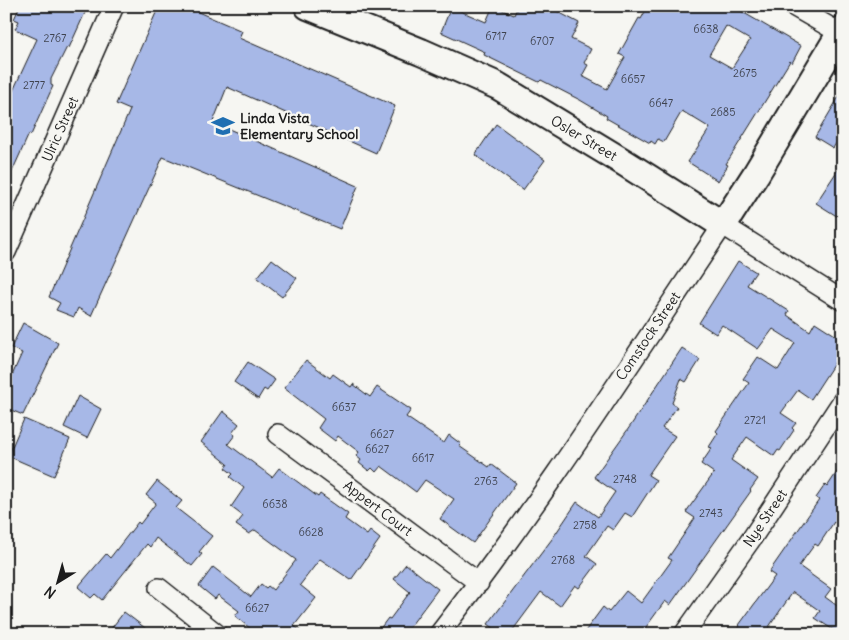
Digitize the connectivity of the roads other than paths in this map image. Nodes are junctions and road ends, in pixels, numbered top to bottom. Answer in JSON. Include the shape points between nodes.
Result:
{"nodes":[{"id":1,"x":114,"y":6,"type":"edge"},
{"id":2,"x":308,"y":6,"type":"edge"},
{"id":3,"x":793,"y":6,"type":"edge"},
{"id":4,"x":842,"y":31,"type":"edge"},
{"id":5,"x":723,"y":225,"type":"junction"},
{"id":6,"x":6,"y":252,"type":"edge"},
{"id":7,"x":843,"y":301,"type":"edge"},
{"id":8,"x":843,"y":400,"type":"edge"},
{"id":9,"x":278,"y":434,"type":"dead end"},
{"id":10,"x":479,"y":583,"type":"junction"},
{"id":11,"x":159,"y":588,"type":"dead end"},
{"id":12,"x":218,"y":634,"type":"edge"},
{"id":13,"x":439,"y":634,"type":"edge"},
{"id":14,"x":684,"y":634,"type":"edge"}],
"edges":[{"from":1,"to":6,"type":"street","name":"Ulric Street"},
{"from":2,"to":5,"type":"street","name":"Osler Street","via":[[498,86]]},
{"from":3,"to":4,"type":"street"},
{"from":4,"to":5,"type":"street","name":"Comstock Street"},
{"from":5,"to":7,"type":"street","name":"Osler Street"},
{"from":5,"to":10,"type":"street","name":"Comstock Street"},
{"from":8,"to":14,"type":"street","name":"Nye Street"},
{"from":9,"to":10,"type":"street","name":"Appert Court"},
{"from":10,"to":13,"type":"street","name":"Comstock Street"},
{"from":11,"to":12,"type":"street"}]}
